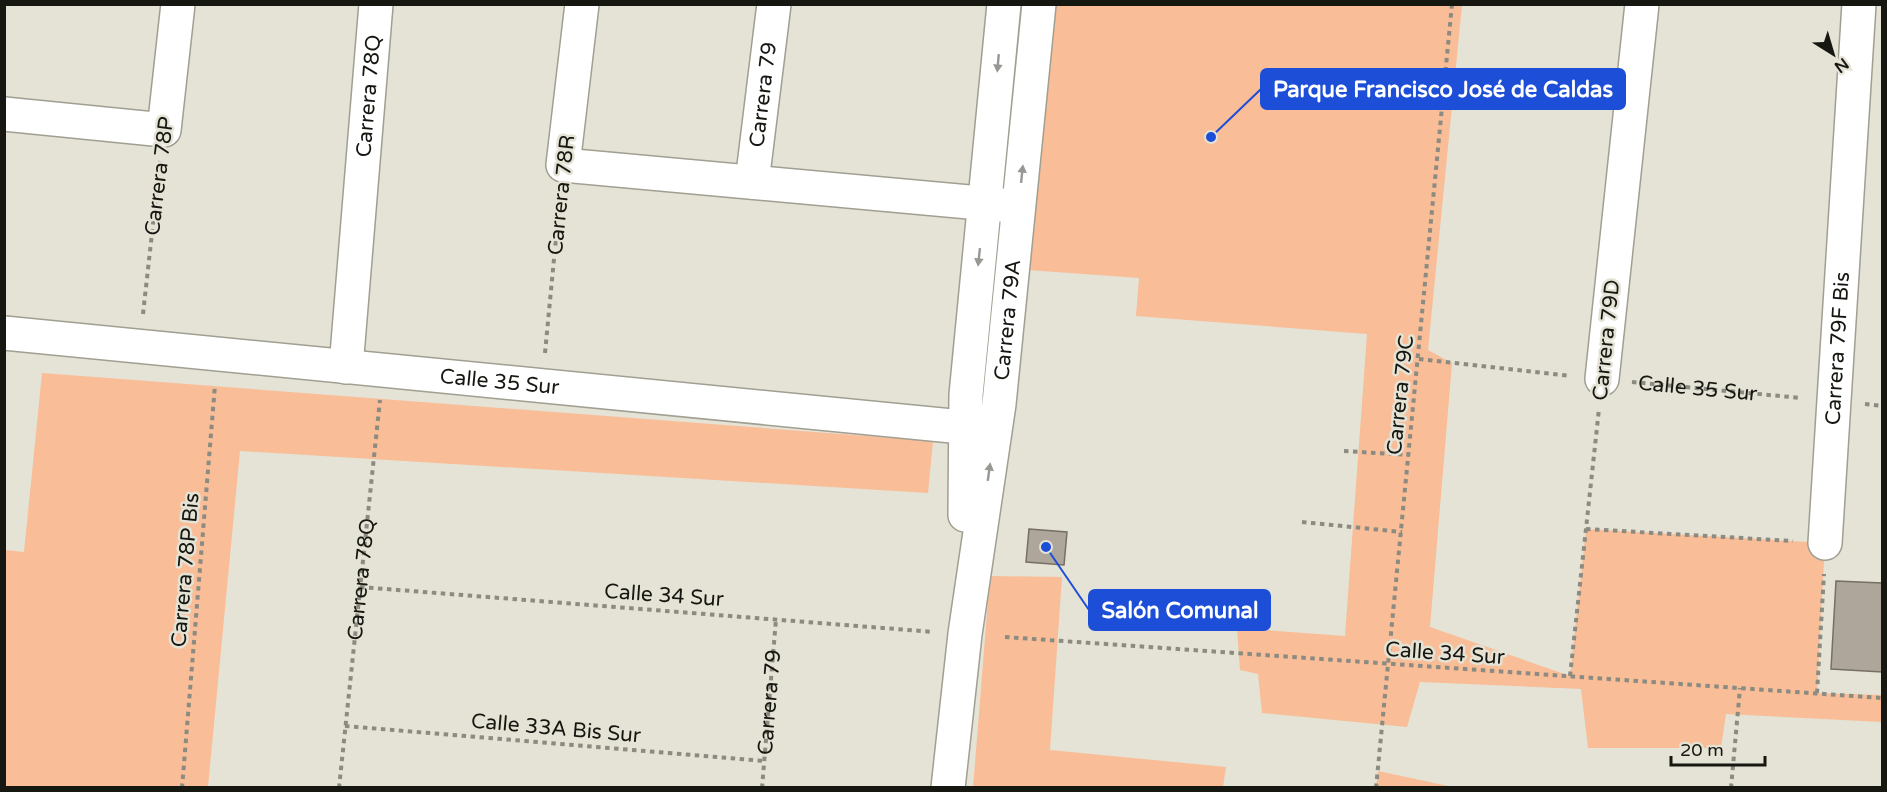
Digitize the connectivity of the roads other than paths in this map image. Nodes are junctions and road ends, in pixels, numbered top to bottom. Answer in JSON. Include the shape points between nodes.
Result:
{"nodes":[{"id":1,"x":178,"y":4,"type":"edge"},
{"id":2,"x":376,"y":4,"type":"edge"},
{"id":3,"x":582,"y":4,"type":"edge"},
{"id":4,"x":774,"y":4,"type":"edge"},
{"id":5,"x":1004,"y":4,"type":"edge"},
{"id":6,"x":1039,"y":4,"type":"edge"},
{"id":7,"x":1642,"y":4,"type":"edge"},
{"id":8,"x":1859,"y":4,"type":"edge"},
{"id":9,"x":4,"y":114,"type":"edge"},
{"id":10,"x":752,"y":182,"type":"junction"},
{"id":11,"x":985,"y":204,"type":"junction"},
{"id":12,"x":1019,"y":207,"type":"junction"},
{"id":13,"x":4,"y":333,"type":"edge"},
{"id":14,"x":346,"y":367,"type":"junction"},
{"id":15,"x":1602,"y":379,"type":"road end"},
{"id":16,"x":980,"y":429,"type":"junction"},
{"id":17,"x":1826,"y":543,"type":"road end"},
{"id":18,"x":948,"y":788,"type":"edge"}],
"edges":[{"from":1,"to":9,"type":"street","name":"Carrera 78P","via":[[164,130]]},
{"from":2,"to":14,"type":"street","name":"Carrera 78Q"},
{"from":3,"to":10,"type":"street","name":"Carrera 78R","via":[[563,165]]},
{"from":4,"to":10,"type":"street","name":"Carrera 79"},
{"from":5,"to":11,"type":"street","name":"Carrera 79A","one_way":true},
{"from":12,"to":6,"type":"street","name":"Carrera 79A","one_way":true},
{"from":7,"to":15,"type":"street","name":"Carrera 79D"},
{"from":8,"to":17,"type":"street","name":"Carrera 79F Bis"},
{"from":10,"to":11,"type":"street"},
{"from":11,"to":12,"type":"street"},
{"from":11,"to":16,"type":"street","name":"Carrera 79A","one_way":true,"via":[[966,395]]},
{"from":12,"to":16,"type":"street","name":"Carrera 79A"},
{"from":13,"to":14,"type":"street","name":"Calle 35 Sur"},
{"from":14,"to":16,"type":"street","name":"Calle 35 Sur"},
{"from":16,"to":18,"type":"street","name":"Carrera 79A","via":[[965,634]]}]}
